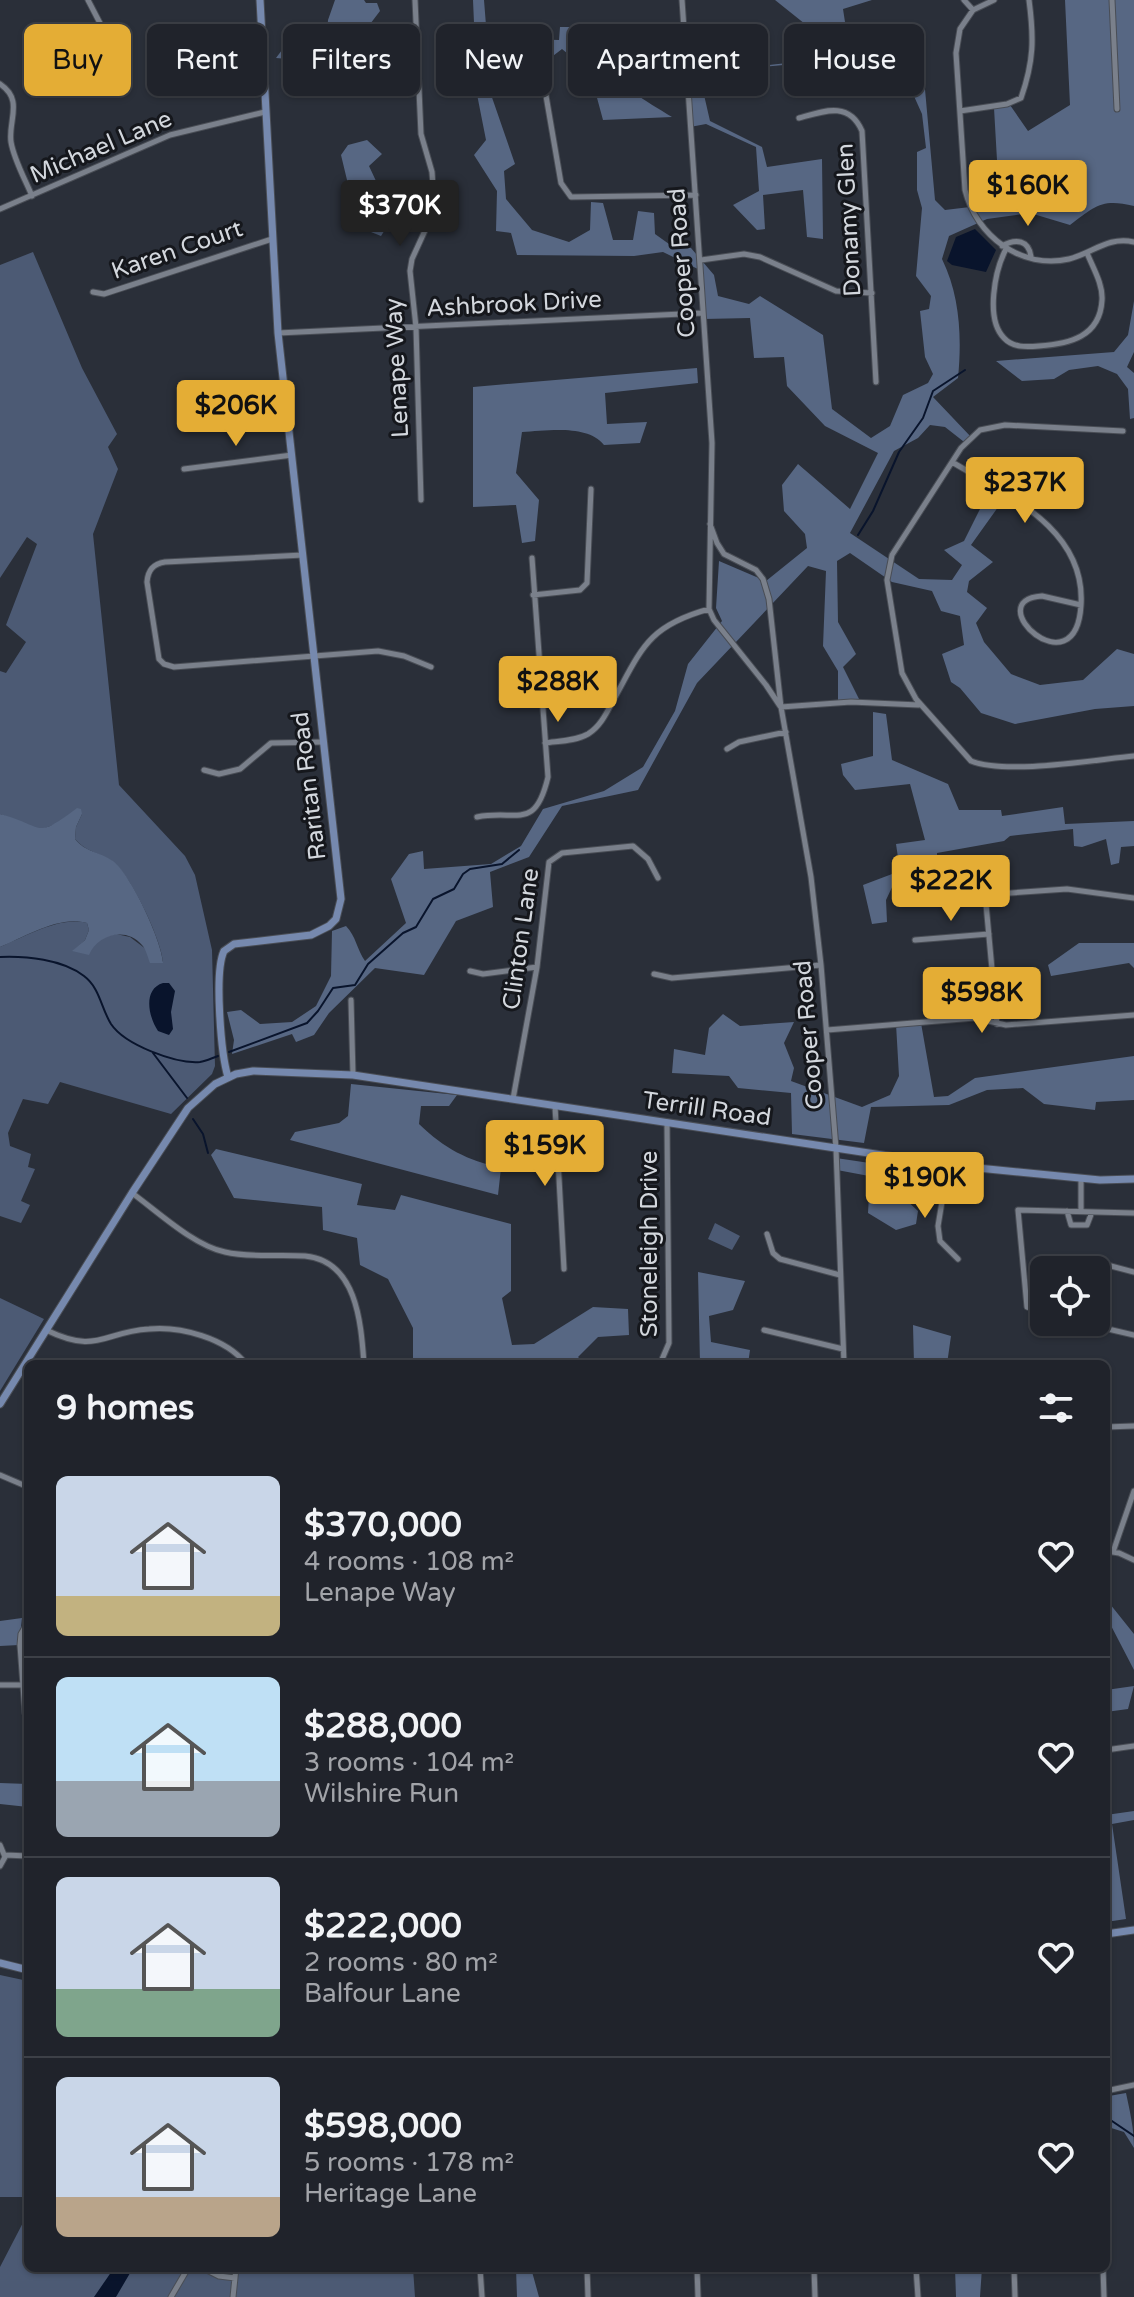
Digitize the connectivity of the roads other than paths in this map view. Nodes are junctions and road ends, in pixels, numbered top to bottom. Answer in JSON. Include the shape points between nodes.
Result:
{"nodes":[{"id":1,"x":88,"y":0,"type":"edge"},
{"id":2,"x":260,"y":0,"type":"edge"},
{"id":3,"x":415,"y":0,"type":"edge"},
{"id":4,"x":682,"y":0,"type":"edge"},
{"id":5,"x":964,"y":0,"type":"edge"},
{"id":6,"x":994,"y":0,"type":"edge"},
{"id":7,"x":1029,"y":0,"type":"edge"},
{"id":8,"x":1112,"y":0,"type":"edge"},
{"id":9,"x":973,"y":10,"type":"junction"},
{"id":10,"x":100,"y":24,"type":"edge"},
{"id":11,"x":0,"y":84,"type":"edge"},
{"id":12,"x":546,"y":96,"type":"edge"},
{"id":13,"x":1117,"y":109,"type":"dead end"},
{"id":14,"x":960,"y":111,"type":"junction"},
{"id":15,"x":265,"y":112,"type":"junction"},
{"id":16,"x":799,"y":118,"type":"dead end"},
{"id":17,"x":696,"y":195,"type":"junction"},
{"id":18,"x":32,"y":196,"type":"junction"},
{"id":19,"x":0,"y":209,"type":"edge"},
{"id":20,"x":272,"y":239,"type":"junction"},
{"id":21,"x":1134,"y":242,"type":"edge"},
{"id":22,"x":1004,"y":247,"type":"junction"},
{"id":23,"x":1087,"y":253,"type":"junction"},
{"id":24,"x":1031,"y":257,"type":"junction"},
{"id":25,"x":701,"y":260,"type":"junction"},
{"id":26,"x":93,"y":292,"type":"dead end"},
{"id":27,"x":872,"y":293,"type":"junction"},
{"id":28,"x":703,"y":313,"type":"junction"},
{"id":29,"x":416,"y":327,"type":"junction"},
{"id":30,"x":278,"y":333,"type":"junction"},
{"id":31,"x":876,"y":382,"type":"dead end"},
{"id":32,"x":1123,"y":431,"type":"dead end"},
{"id":33,"x":292,"y":455,"type":"junction"},
{"id":34,"x":952,"y":462,"type":"junction"},
{"id":35,"x":184,"y":469,"type":"dead end"},
{"id":36,"x":591,"y":489,"type":"dead end"},
{"id":37,"x":421,"y":500,"type":"dead end"},
{"id":38,"x":710,"y":524,"type":"junction"},
{"id":39,"x":724,"y":554,"type":"junction"},
{"id":40,"x":303,"y":555,"type":"junction"},
{"id":41,"x":532,"y":558,"type":"dead end"},
{"id":42,"x":709,"y":559,"type":"junction"},
{"id":43,"x":533,"y":595,"type":"junction"},
{"id":44,"x":1081,"y":605,"type":"junction"},
{"id":45,"x":709,"y":609,"type":"junction"},
{"id":46,"x":315,"y":657,"type":"junction"},
{"id":47,"x":431,"y":667,"type":"dead end"},
{"id":48,"x":778,"y":679,"type":"junction"},
{"id":49,"x":766,"y":685,"type":"junction"},
{"id":50,"x":921,"y":705,"type":"junction"},
{"id":51,"x":781,"y":707,"type":"junction"},
{"id":52,"x":786,"y":732,"type":"junction"},
{"id":53,"x":323,"y":742,"type":"junction"},
{"id":54,"x":545,"y":743,"type":"junction"},
{"id":55,"x":727,"y":749,"type":"dead end"},
{"id":56,"x":1134,"y":756,"type":"edge"},
{"id":57,"x":204,"y":770,"type":"dead end"},
{"id":58,"x":477,"y":817,"type":"dead end"},
{"id":59,"x":658,"y":878,"type":"dead end"},
{"id":60,"x":1134,"y":898,"type":"edge"},
{"id":61,"x":989,"y":934,"type":"junction"},
{"id":62,"x":915,"y":940,"type":"dead end"},
{"id":63,"x":821,"y":965,"type":"junction"},
{"id":64,"x":537,"y":967,"type":"junction"},
{"id":65,"x":470,"y":971,"type":"dead end"},
{"id":66,"x":654,"y":974,"type":"dead end"},
{"id":67,"x":351,"y":1000,"type":"dead end"},
{"id":68,"x":1134,"y":1015,"type":"edge"},
{"id":69,"x":997,"y":1024,"type":"junction"},
{"id":70,"x":827,"y":1030,"type":"junction"},
{"id":71,"x":353,"y":1075,"type":"junction"},
{"id":72,"x":228,"y":1077,"type":"junction"},
{"id":73,"x":513,"y":1100,"type":"junction"},
{"id":74,"x":555,"y":1106,"type":"junction"},
{"id":75,"x":667,"y":1123,"type":"junction"},
{"id":76,"x":836,"y":1148,"type":"junction"},
{"id":77,"x":948,"y":1165,"type":"junction"},
{"id":78,"x":1081,"y":1178,"type":"junction"},
{"id":79,"x":1134,"y":1179,"type":"edge"},
{"id":80,"x":132,"y":1193,"type":"junction"},
{"id":81,"x":1067,"y":1211,"type":"junction"},
{"id":82,"x":1081,"y":1211,"type":"junction"},
{"id":83,"x":1092,"y":1212,"type":"junction"},
{"id":84,"x":1134,"y":1213,"type":"edge"},
{"id":85,"x":767,"y":1234,"type":"dead end"},
{"id":86,"x":958,"y":1259,"type":"dead end"},
{"id":87,"x":1110,"y":1266,"type":"edge"},
{"id":88,"x":564,"y":1269,"type":"dead end"},
{"id":89,"x":1134,"y":1272,"type":"edge"},
{"id":90,"x":840,"y":1275,"type":"junction"},
{"id":91,"x":1030,"y":1308,"type":"edge"},
{"id":92,"x":1110,"y":1329,"type":"edge"},
{"id":93,"x":45,"y":1330,"type":"junction"},
{"id":94,"x":764,"y":1330,"type":"dead end"},
{"id":95,"x":1134,"y":1335,"type":"edge"},
{"id":96,"x":843,"y":1349,"type":"junction"},
{"id":97,"x":27,"y":1360,"type":"edge"},
{"id":98,"x":242,"y":1360,"type":"edge"},
{"id":99,"x":363,"y":1360,"type":"edge"},
{"id":100,"x":662,"y":1360,"type":"edge"},
{"id":101,"x":844,"y":1360,"type":"edge"},
{"id":102,"x":24,"y":1365,"type":"edge"},
{"id":103,"x":0,"y":1404,"type":"edge"},
{"id":104,"x":1134,"y":1426,"type":"edge"},
{"id":105,"x":1110,"y":1427,"type":"edge"},
{"id":106,"x":0,"y":1475,"type":"edge"},
{"id":107,"x":24,"y":1485,"type":"edge"},
{"id":108,"x":1134,"y":1491,"type":"edge"},
{"id":109,"x":1110,"y":1550,"type":"edge"},
{"id":110,"x":1110,"y":1552,"type":"edge"},
{"id":111,"x":1134,"y":1560,"type":"edge"},
{"id":112,"x":24,"y":1630,"type":"edge"},
{"id":113,"x":0,"y":1685,"type":"edge"},
{"id":114,"x":22,"y":1685,"type":"junction"},
{"id":115,"x":24,"y":1698,"type":"edge"},
{"id":116,"x":1134,"y":1746,"type":"edge"},
{"id":117,"x":1110,"y":1749,"type":"edge"},
{"id":118,"x":0,"y":1845,"type":"edge"},
{"id":119,"x":5,"y":1855,"type":"junction"},
{"id":120,"x":24,"y":1856,"type":"edge"},
{"id":121,"x":0,"y":1866,"type":"edge"},
{"id":122,"x":1134,"y":1930,"type":"edge"},
{"id":123,"x":1110,"y":1933,"type":"edge"},
{"id":124,"x":0,"y":1963,"type":"edge"},
{"id":125,"x":24,"y":1969,"type":"edge"},
{"id":126,"x":1134,"y":2085,"type":"edge"},
{"id":127,"x":1110,"y":2090,"type":"edge"},
{"id":128,"x":186,"y":2272,"type":"edge"},
{"id":129,"x":211,"y":2272,"type":"edge"},
{"id":130,"x":236,"y":2272,"type":"edge"},
{"id":131,"x":480,"y":2272,"type":"edge"},
{"id":132,"x":587,"y":2272,"type":"edge"},
{"id":133,"x":697,"y":2272,"type":"edge"},
{"id":134,"x":814,"y":2272,"type":"edge"},
{"id":135,"x":916,"y":2272,"type":"edge"},
{"id":136,"x":1014,"y":2272,"type":"edge"},
{"id":137,"x":1103,"y":2272,"type":"edge"},
{"id":138,"x":235,"y":2278,"type":"junction"},
{"id":139,"x":171,"y":2297,"type":"edge"},
{"id":140,"x":233,"y":2297,"type":"edge"},
{"id":141,"x":482,"y":2297,"type":"edge"},
{"id":142,"x":588,"y":2297,"type":"edge"},
{"id":143,"x":698,"y":2297,"type":"edge"},
{"id":144,"x":815,"y":2297,"type":"edge"},
{"id":145,"x":918,"y":2297,"type":"edge"},
{"id":146,"x":1015,"y":2297,"type":"edge"},
{"id":147,"x":1104,"y":2297,"type":"edge"}],
"edges":[{"from":1,"to":10,"type":"street"},
{"from":2,"to":15,"type":"street","name":"Raritan Road"},
{"from":3,"to":29,"type":"street","name":"Lenape Way","via":[[421,134],[434,201],[410,271]]},
{"from":4,"to":17,"type":"street","name":"Cooper Road"},
{"from":5,"to":9,"type":"street"},
{"from":6,"to":9,"type":"street"},
{"from":7,"to":14,"type":"street","via":[[1034,36],[1021,98]]},
{"from":8,"to":13,"type":"street"},
{"from":9,"to":14,"type":"street","via":[[960,29],[956,53]]},
{"from":11,"to":18,"type":"street","via":[[13,100],[11,142]]},
{"from":12,"to":17,"type":"street","via":[[561,183],[571,197]]},
{"from":14,"to":22,"type":"street","via":[[968,202],[982,227]]},
{"from":15,"to":18,"type":"street","name":"Michael Lane","via":[[170,135]]},
{"from":15,"to":20,"type":"street","name":"Raritan Road"},
{"from":16,"to":27,"type":"street","name":"Donamy Glen","via":[[841,110],[861,128]]},
{"from":17,"to":25,"type":"street","name":"Cooper Road"},
{"from":18,"to":19,"type":"street","name":"Michael Lane"},
{"from":20,"to":26,"type":"street","name":"Karen Court","via":[[104,294]]},
{"from":20,"to":30,"type":"street","name":"Raritan Road"},
{"from":21,"to":23,"type":"street","via":[[1103,243]]},
{"from":22,"to":23,"type":"street","via":[[994,284],[999,330],[1007,341],[1027,347],[1065,345],[1091,327],[1102,303],[1102,288]]},
{"from":22,"to":24,"type":"street"},
{"from":22,"to":24,"type":"street","via":[[1022,241]]},
{"from":23,"to":24,"type":"street","via":[[1057,260]]},
{"from":25,"to":27,"type":"street","via":[[760,257],[836,291]]},
{"from":25,"to":28,"type":"street","name":"Cooper Road"},
{"from":27,"to":31,"type":"street","name":"Donamy Glen"},
{"from":28,"to":29,"type":"street","name":"Ashbrook Drive"},
{"from":28,"to":38,"type":"street","name":"Cooper Road","via":[[712,443]]},
{"from":29,"to":30,"type":"street","name":"Ashbrook Drive"},
{"from":29,"to":37,"type":"street","name":"Lenape Way"},
{"from":30,"to":33,"type":"street","name":"Raritan Road"},
{"from":32,"to":34,"type":"street","via":[[992,426],[969,438]]},
{"from":33,"to":35,"type":"street"},
{"from":33,"to":40,"type":"street","name":"Raritan Road"},
{"from":34,"to":44,"type":"street","via":[[1018,502],[1057,534],[1079,573]]},
{"from":34,"to":50,"type":"street","via":[[887,570],[902,673]]},
{"from":36,"to":43,"type":"street","via":[[587,583],[580,590]]},
{"from":38,"to":39,"type":"street","name":"Cooper Road"},
{"from":38,"to":42,"type":"street","name":"Cooper Road"},
{"from":39,"to":42,"type":"street"},
{"from":39,"to":48,"type":"street","name":"Cooper Road","via":[[750,565],[763,579]]},
{"from":40,"to":46,"type":"street","name":"Raritan Road"},
{"from":40,"to":46,"type":"street","via":[[161,562],[150,570],[147,582],[158,654],[169,666]]},
{"from":41,"to":43,"type":"street"},
{"from":42,"to":45,"type":"street","name":"Cooper Road"},
{"from":43,"to":54,"type":"street"},
{"from":44,"to":44,"type":"street","via":[[1034,597],[1023,606],[1021,618],[1033,634],[1062,641],[1078,630]]},
{"from":45,"to":49,"type":"street","name":"Cooper Road"},
{"from":45,"to":54,"type":"street","via":[[683,616],[656,633],[591,732]]},
{"from":46,"to":47,"type":"street","via":[[378,651]]},
{"from":46,"to":53,"type":"street","name":"Raritan Road"},
{"from":48,"to":49,"type":"street"},
{"from":48,"to":51,"type":"street","name":"Cooper Road"},
{"from":49,"to":51,"type":"street","name":"Cooper Road"},
{"from":50,"to":51,"type":"street"},
{"from":50,"to":56,"type":"street","via":[[964,755],[983,766]]},
{"from":51,"to":52,"type":"street","name":"Cooper Road"},
{"from":52,"to":55,"type":"street"},
{"from":52,"to":63,"type":"street","name":"Cooper Road"},
{"from":53,"to":57,"type":"street","via":[[271,743],[234,772]]},
{"from":53,"to":72,"type":"street","name":"Raritan Road","via":[[340,875],[339,913],[317,933],[234,944],[224,951],[219,965]]},
{"from":54,"to":58,"type":"street","via":[[548,777],[537,806],[520,817]]},
{"from":59,"to":64,"type":"street","name":"Clinton Lane","via":[[633,846],[552,858]]},
{"from":60,"to":61,"type":"street","via":[[1067,889],[996,894],[986,904]]},
{"from":61,"to":62,"type":"street"},
{"from":61,"to":69,"type":"street"},
{"from":63,"to":66,"type":"street","via":[[672,978]]},
{"from":63,"to":70,"type":"street","name":"Cooper Road"},
{"from":64,"to":65,"type":"street"},
{"from":64,"to":73,"type":"street","name":"Clinton Lane"},
{"from":67,"to":71,"type":"street"},
{"from":68,"to":69,"type":"street"},
{"from":69,"to":70,"type":"street","via":[[975,1018]]},
{"from":70,"to":76,"type":"street","name":"Cooper Road"},
{"from":71,"to":72,"type":"street","name":"Terrill Road","via":[[269,1070]]},
{"from":71,"to":73,"type":"street","name":"Terrill Road"},
{"from":72,"to":80,"type":"street","via":[[188,1108]]},
{"from":73,"to":74,"type":"street","name":"Terrill Road"},
{"from":74,"to":75,"type":"street","name":"Terrill Road"},
{"from":74,"to":88,"type":"street"},
{"from":75,"to":76,"type":"street","name":"Terrill Road"},
{"from":75,"to":100,"type":"street","name":"Stoneleigh Drive","via":[[669,1343]]},
{"from":76,"to":77,"type":"street","name":"Terrill Road"},
{"from":76,"to":90,"type":"street","name":"Cooper Road"},
{"from":77,"to":78,"type":"street","name":"Terrill Road"},
{"from":77,"to":86,"type":"street","via":[[938,1226],[940,1241]]},
{"from":78,"to":79,"type":"street","name":"Terrill Road"},
{"from":78,"to":82,"type":"street"},
{"from":80,"to":93,"type":"street"},
{"from":80,"to":99,"type":"street","via":[[212,1248],[306,1256],[330,1265],[351,1291]]},
{"from":81,"to":82,"type":"street"},
{"from":81,"to":83,"type":"street","via":[[1071,1225],[1087,1225]]},
{"from":81,"to":91,"type":"street","via":[[1018,1210]]},
{"from":82,"to":83,"type":"street"},
{"from":83,"to":84,"type":"street"},
{"from":85,"to":90,"type":"street","via":[[780,1259]]},
{"from":87,"to":89,"type":"street"},
{"from":90,"to":96,"type":"street","name":"Cooper Road"},
{"from":92,"to":95,"type":"street"},
{"from":93,"to":97,"type":"street"},
{"from":93,"to":98,"type":"street","via":[[100,1342],[167,1329],[210,1339]]},
{"from":94,"to":96,"type":"street"},
{"from":96,"to":101,"type":"street","name":"Cooper Road"},
{"from":102,"to":103,"type":"street"},
{"from":104,"to":105,"type":"street"},
{"from":106,"to":107,"type":"street"},
{"from":108,"to":109,"type":"street"},
{"from":110,"to":111,"type":"street"},
{"from":112,"to":114,"type":"street"},
{"from":113,"to":114,"type":"street"},
{"from":114,"to":115,"type":"street"},
{"from":116,"to":117,"type":"street"},
{"from":118,"to":119,"type":"street"},
{"from":119,"to":120,"type":"street"},
{"from":119,"to":121,"type":"street"},
{"from":122,"to":123,"type":"street"},
{"from":124,"to":125,"type":"street"},
{"from":126,"to":127,"type":"street"},
{"from":128,"to":139,"type":"street"},
{"from":129,"to":138,"type":"street"},
{"from":130,"to":138,"type":"street"},
{"from":131,"to":141,"type":"street"},
{"from":132,"to":142,"type":"street"},
{"from":133,"to":143,"type":"street"},
{"from":134,"to":144,"type":"street"},
{"from":135,"to":145,"type":"street"},
{"from":136,"to":146,"type":"street"},
{"from":137,"to":147,"type":"street"},
{"from":138,"to":140,"type":"street"}]}
